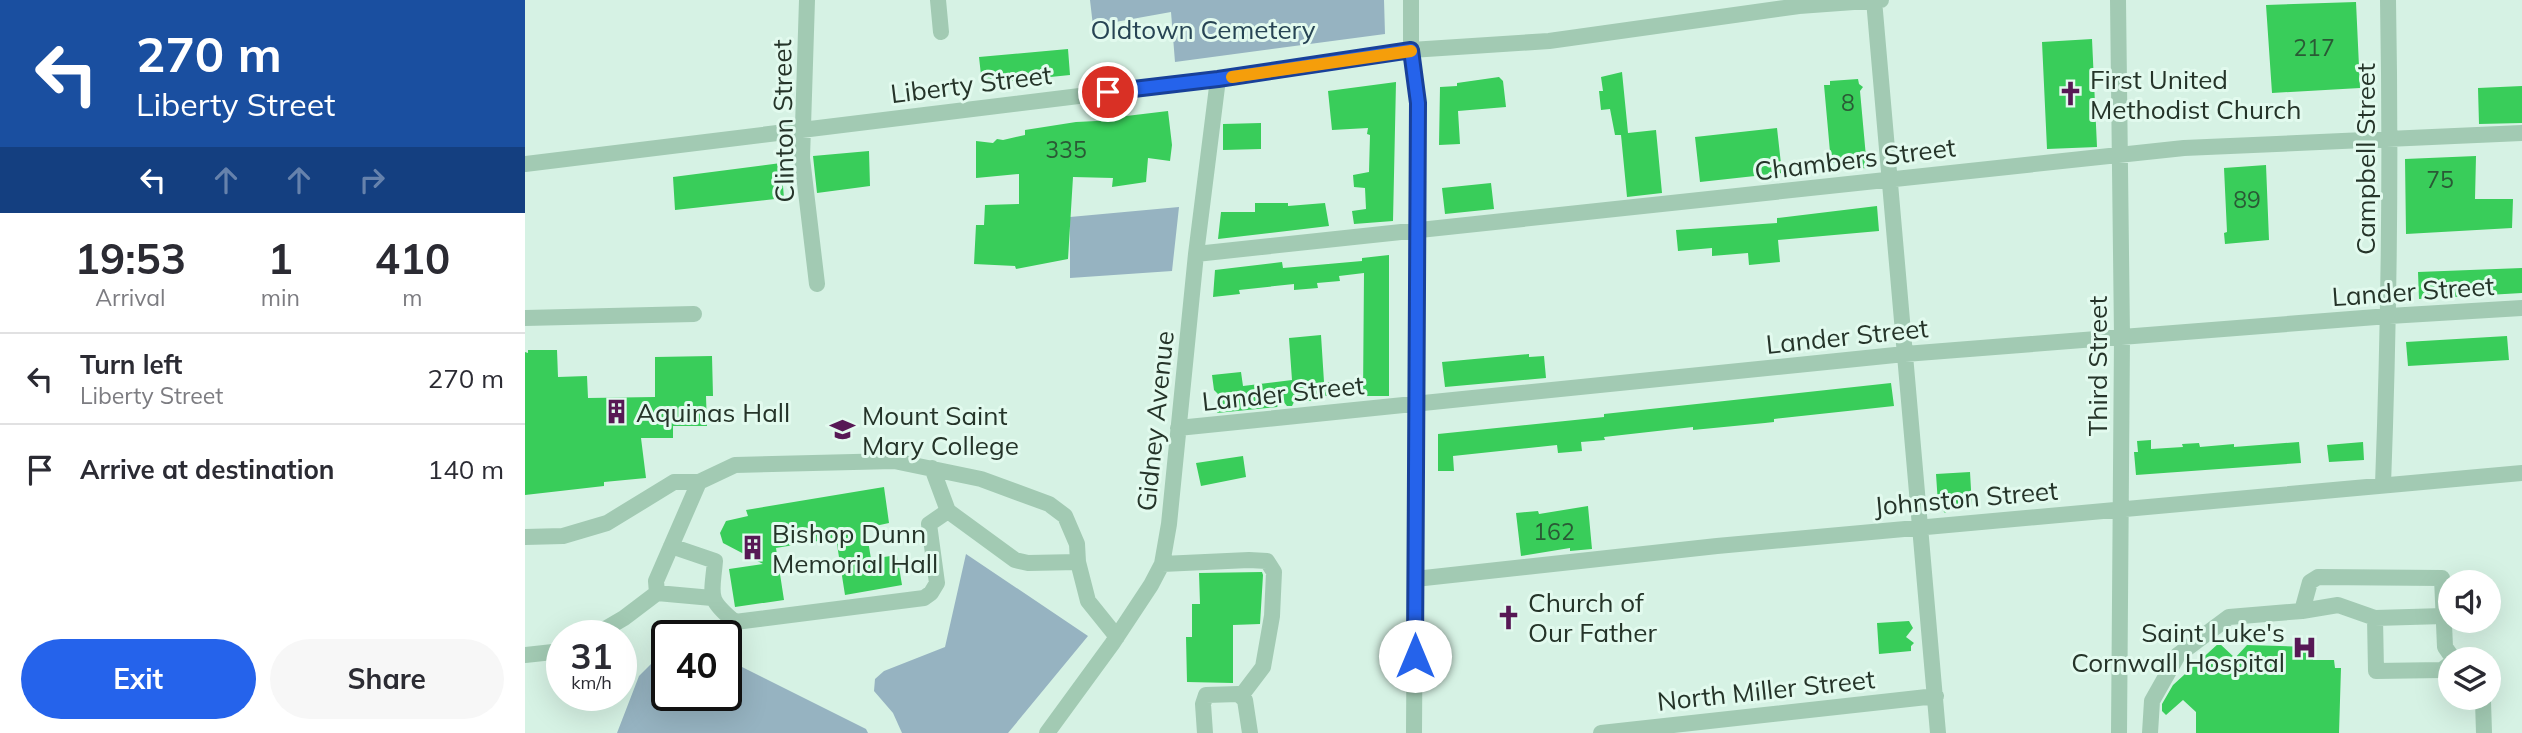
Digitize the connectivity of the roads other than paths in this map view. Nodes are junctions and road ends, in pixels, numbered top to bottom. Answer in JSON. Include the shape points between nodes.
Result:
{"nodes":[{"id":1,"x":807,"y":0,"type":"edge"},
{"id":2,"x":938,"y":0,"type":"edge"},
{"id":3,"x":1412,"y":0,"type":"edge"},
{"id":4,"x":1881,"y":0,"type":"edge"},
{"id":5,"x":2118,"y":0,"type":"edge"},
{"id":6,"x":2388,"y":0,"type":"edge"},
{"id":7,"x":1874,"y":1,"type":"edge"},
{"id":8,"x":941,"y":32,"type":"dead end"},
{"id":9,"x":1411,"y":50,"type":"junction"},
{"id":10,"x":1218,"y":79,"type":"junction"},
{"id":11,"x":805,"y":129,"type":"junction"},
{"id":12,"x":2522,"y":133,"type":"edge"},
{"id":13,"x":2391,"y":138,"type":"junction"},
{"id":14,"x":2120,"y":155,"type":"junction"},
{"id":15,"x":525,"y":164,"type":"edge"},
{"id":16,"x":1891,"y":179,"type":"junction"},
{"id":17,"x":1416,"y":230,"type":"junction"},
{"id":18,"x":1196,"y":254,"type":"junction"},
{"id":19,"x":817,"y":284,"type":"dead end"},
{"id":20,"x":2522,"y":308,"type":"edge"},
{"id":21,"x":694,"y":313,"type":"dead end"},
{"id":22,"x":2389,"y":316,"type":"junction"},
{"id":23,"x":525,"y":318,"type":"edge"},
{"id":24,"x":2122,"y":337,"type":"junction"},
{"id":25,"x":1905,"y":354,"type":"junction"},
{"id":26,"x":1417,"y":404,"type":"junction"},
{"id":27,"x":1178,"y":428,"type":"junction"},
{"id":28,"x":932,"y":468,"type":"junction"},
{"id":29,"x":2522,"y":473,"type":"edge"},
{"id":30,"x":699,"y":482,"type":"junction"},
{"id":31,"x":2383,"y":485,"type":"junction"},
{"id":32,"x":2120,"y":509,"type":"junction"},
{"id":33,"x":948,"y":511,"type":"junction"},
{"id":34,"x":1919,"y":527,"type":"junction"},
{"id":35,"x":525,"y":537,"type":"edge"},
{"id":36,"x":671,"y":546,"type":"junction"},
{"id":37,"x":1077,"y":562,"type":"junction"},
{"id":38,"x":1162,"y":564,"type":"junction"},
{"id":39,"x":2438,"y":576,"type":"edge"},
{"id":40,"x":1415,"y":579,"type":"junction"},
{"id":41,"x":657,"y":593,"type":"junction"},
{"id":42,"x":712,"y":598,"type":"junction"},
{"id":43,"x":2302,"y":611,"type":"junction"},
{"id":44,"x":2438,"y":616,"type":"edge"},
{"id":45,"x":2375,"y":618,"type":"junction"},
{"id":46,"x":621,"y":620,"type":"edge"},
{"id":47,"x":1117,"y":637,"type":"junction"},
{"id":48,"x":546,"y":653,"type":"edge"},
{"id":49,"x":525,"y":655,"type":"edge"},
{"id":50,"x":2438,"y":670,"type":"edge"},
{"id":51,"x":1241,"y":696,"type":"junction"},
{"id":52,"x":1936,"y":696,"type":"junction"},
{"id":53,"x":2483,"y":710,"type":"edge"},
{"id":54,"x":1047,"y":733,"type":"edge"},
{"id":55,"x":1205,"y":733,"type":"edge"},
{"id":56,"x":1249,"y":733,"type":"edge"},
{"id":57,"x":1414,"y":733,"type":"edge"},
{"id":58,"x":1601,"y":733,"type":"edge"},
{"id":59,"x":1938,"y":733,"type":"edge"},
{"id":60,"x":2119,"y":733,"type":"edge"},
{"id":61,"x":2150,"y":733,"type":"edge"},
{"id":62,"x":2484,"y":733,"type":"edge"}],
"edges":[{"from":1,"to":11,"type":"street","name":"Clinton Street"},
{"from":2,"to":8,"type":"street"},
{"from":3,"to":9,"type":"street"},
{"from":4,"to":7,"type":"street","name":"Liberty Street"},
{"from":5,"to":14,"type":"street","name":"Third Street"},
{"from":6,"to":13,"type":"street","name":"Campbell Street"},
{"from":7,"to":9,"type":"street","name":"Liberty Street","via":[[1799,6],[1549,41]]},
{"from":7,"to":16,"type":"street"},
{"from":9,"to":10,"type":"street","name":"Liberty Street"},
{"from":9,"to":17,"type":"street","via":[[1418,103]]},
{"from":10,"to":11,"type":"street","name":"Liberty Street"},
{"from":10,"to":18,"type":"street","name":"Gidney Avenue"},
{"from":11,"to":15,"type":"street","name":"Liberty Street"},
{"from":11,"to":19,"type":"street","name":"Clinton Street","via":[[802,158]]},
{"from":12,"to":13,"type":"street","name":"Chambers Street"},
{"from":13,"to":14,"type":"street","name":"Chambers Street"},
{"from":13,"to":22,"type":"street","name":"Campbell Street"},
{"from":14,"to":16,"type":"street","name":"Chambers Street"},
{"from":14,"to":24,"type":"street","name":"Third Street"},
{"from":16,"to":17,"type":"street","name":"Chambers Street"},
{"from":16,"to":25,"type":"street"},
{"from":17,"to":18,"type":"street","name":"Chambers Street"},
{"from":17,"to":26,"type":"street"},
{"from":18,"to":27,"type":"street","name":"Gidney Avenue"},
{"from":20,"to":22,"type":"street","name":"Lander Street"},
{"from":21,"to":23,"type":"street"},
{"from":22,"to":24,"type":"street","name":"Lander Street"},
{"from":22,"to":31,"type":"street","name":"Campbell Street"},
{"from":24,"to":25,"type":"street","name":"Lander Street"},
{"from":24,"to":32,"type":"street","name":"Third Street"},
{"from":25,"to":26,"type":"street","name":"Lander Street"},
{"from":25,"to":34,"type":"street"},
{"from":26,"to":27,"type":"street","name":"Lander Street"},
{"from":26,"to":40,"type":"street"},
{"from":27,"to":38,"type":"street","name":"Gidney Avenue"},
{"from":28,"to":30,"type":"street","via":[[894,461],[735,465]]},
{"from":28,"to":33,"type":"street"},
{"from":28,"to":37,"type":"street","via":[[981,479],[1049,504],[1065,516],[1077,544]]},
{"from":29,"to":31,"type":"street","name":"Johnston Street"},
{"from":30,"to":35,"type":"street","via":[[674,482],[607,523],[563,536]]},
{"from":30,"to":36,"type":"street"},
{"from":31,"to":32,"type":"street","name":"Johnston Street"},
{"from":32,"to":34,"type":"street","name":"Johnston Street"},
{"from":32,"to":60,"type":"street","name":"Third Street"},
{"from":33,"to":37,"type":"street","via":[[1015,560]]},
{"from":33,"to":42,"type":"street","via":[[929,524],[937,583],[924,598],[735,622]]},
{"from":34,"to":40,"type":"street","name":"Johnston Street"},
{"from":34,"to":52,"type":"street"},
{"from":36,"to":41,"type":"street","via":[[656,581]]},
{"from":36,"to":42,"type":"street","via":[[715,561]]},
{"from":37,"to":47,"type":"street","via":[[1087,601]]},
{"from":38,"to":47,"type":"street","name":"Gidney Avenue"},
{"from":38,"to":51,"type":"street","via":[[1267,561],[1274,572],[1263,667]]},
{"from":39,"to":43,"type":"street","via":[[2318,577],[2310,582]]},
{"from":40,"to":57,"type":"street"},
{"from":41,"to":42,"type":"street"},
{"from":41,"to":46,"type":"street"},
{"from":43,"to":45,"type":"street","via":[[2339,605]]},
{"from":43,"to":61,"type":"street","via":[[2229,617],[2178,655],[2152,701]]},
{"from":44,"to":45,"type":"street"},
{"from":45,"to":50,"type":"street","via":[[2376,671]]},
{"from":47,"to":54,"type":"street","name":"Gidney Avenue"},
{"from":48,"to":49,"type":"street"},
{"from":51,"to":55,"type":"street","via":[[1206,695]]},
{"from":51,"to":56,"type":"street"},
{"from":52,"to":58,"type":"street","name":"North Miller Street"},
{"from":52,"to":59,"type":"street"},
{"from":53,"to":62,"type":"street"}]}
